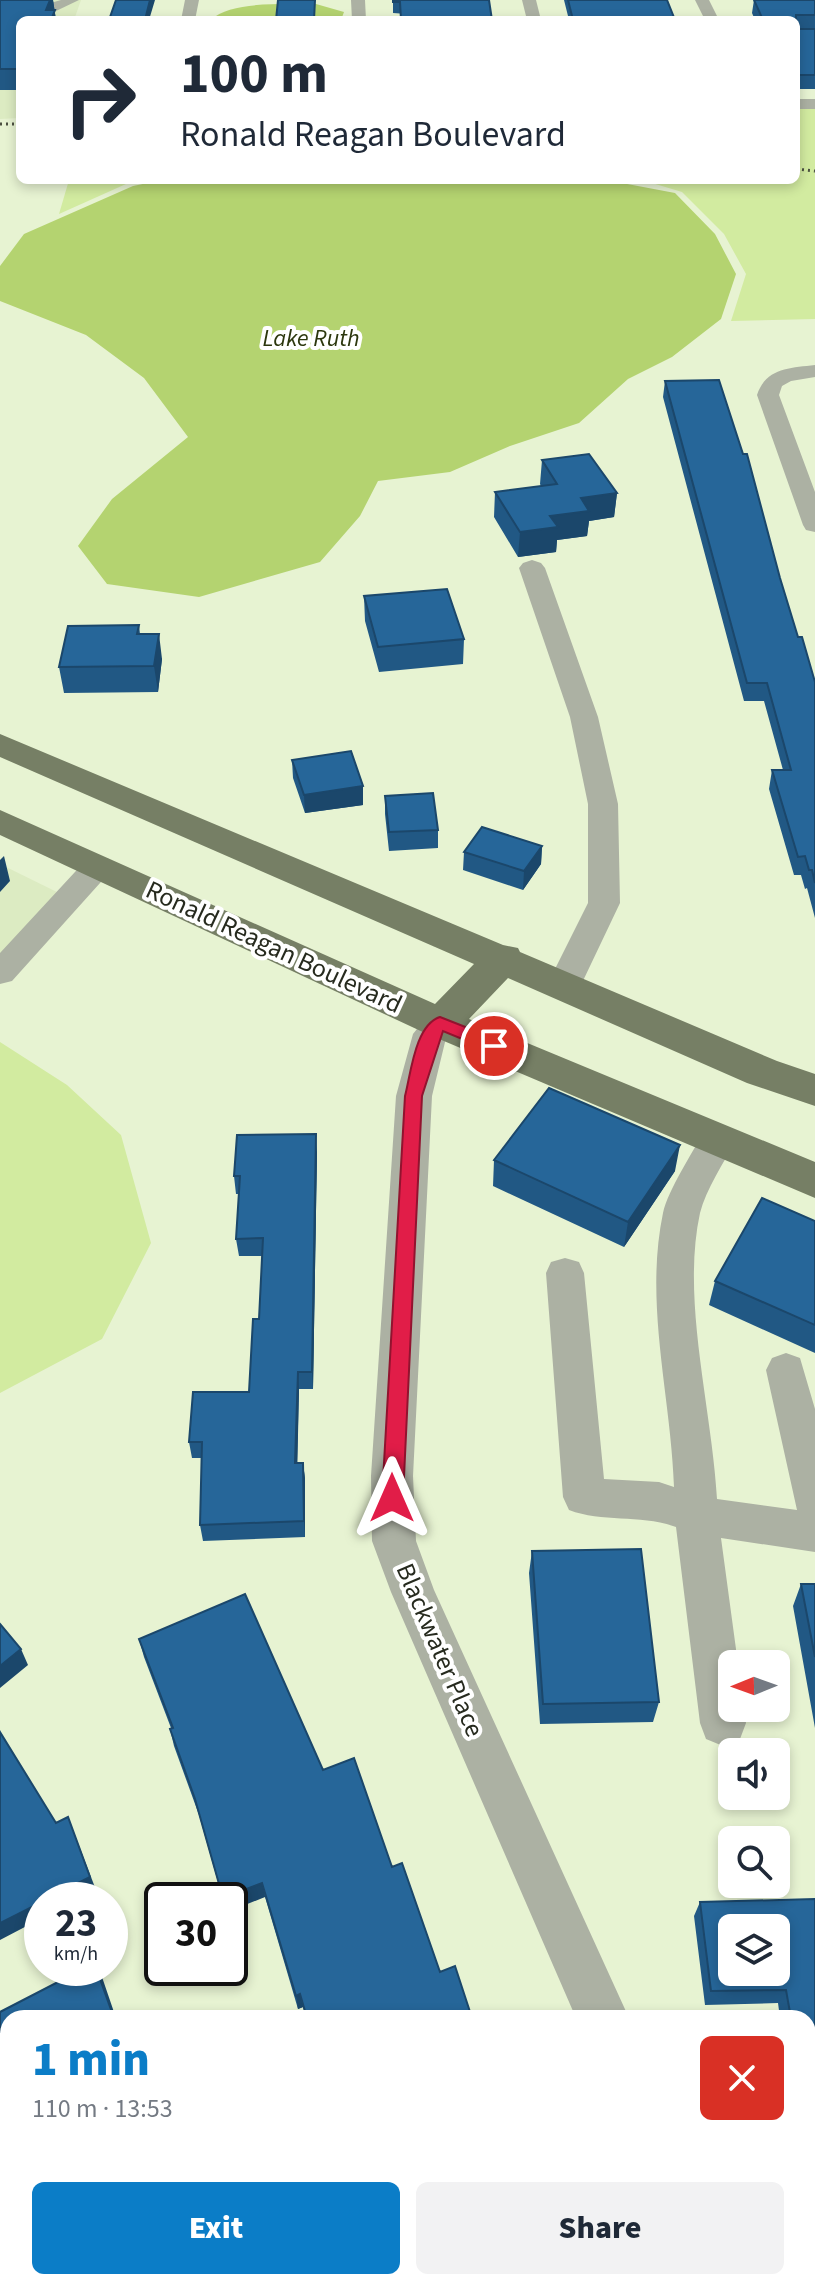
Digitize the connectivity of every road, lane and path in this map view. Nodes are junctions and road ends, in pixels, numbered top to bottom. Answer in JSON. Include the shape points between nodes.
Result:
{"nodes":[{"id":1,"x":72,"y":0,"type":"edge"},
{"id":2,"x":3,"y":5,"type":"edge"},
{"id":3,"x":815,"y":371,"type":"edge"},
{"id":4,"x":814,"y":519,"type":"edge"},
{"id":5,"x":532,"y":568,"type":"dead end"},
{"id":6,"x":0,"y":744,"type":"edge"},
{"id":7,"x":0,"y":821,"type":"edge"},
{"id":8,"x":98,"y":866,"type":"junction"},
{"id":9,"x":504,"y":958,"type":"junction"},
{"id":10,"x":0,"y":973,"type":"edge"},
{"id":11,"x":564,"y":985,"type":"junction"},
{"id":12,"x":440,"y":1023,"type":"junction"},
{"id":13,"x":815,"y":1090,"type":"edge"},
{"id":14,"x":717,"y":1141,"type":"junction"},
{"id":15,"x":815,"y":1181,"type":"edge"},
{"id":16,"x":565,"y":1273,"type":"dead end"},
{"id":17,"x":786,"y":1370,"type":"dead end"},
{"id":18,"x":815,"y":1502,"type":"edge"},
{"id":19,"x":696,"y":1515,"type":"junction"},
{"id":20,"x":815,"y":1532,"type":"edge"},
{"id":21,"x":723,"y":1723,"type":"dead end"},
{"id":22,"x":599,"y":2010,"type":"edge"}],
"edges":[{"from":1,"to":2,"type":"street","via":[[49,7]]},
{"from":3,"to":4,"type":"street","via":[[785,375],[772,383],[768,395]]},
{"from":5,"to":11,"type":"street","via":[[584,717],[603,804],[604,903]]},
{"from":6,"to":9,"type":"main road"},
{"from":7,"to":8,"type":"main road","name":"Ronald Reagan Boulevard"},
{"from":8,"to":10,"type":"street"},
{"from":8,"to":12,"type":"main road","name":"Ronald Reagan Boulevard"},
{"from":9,"to":11,"type":"main road"},
{"from":9,"to":12,"type":"main road"},
{"from":11,"to":13,"type":"main road"},
{"from":12,"to":14,"type":"main road","name":"Ronald Reagan Boulevard"},
{"from":12,"to":22,"type":"street","name":"Blackwater Place","via":[[430,1034],[414,1096],[392,1476],[394,1541]]},
{"from":14,"to":15,"type":"main road","name":"Ronald Reagan Boulevard"},
{"from":14,"to":19,"type":"street","via":[[682,1211],[674,1300],[693,1444]]},
{"from":16,"to":19,"type":"street","via":[[584,1497],[659,1501]]},
{"from":17,"to":18,"type":"street"},
{"from":19,"to":20,"type":"street"},
{"from":19,"to":21,"type":"street"}]}
